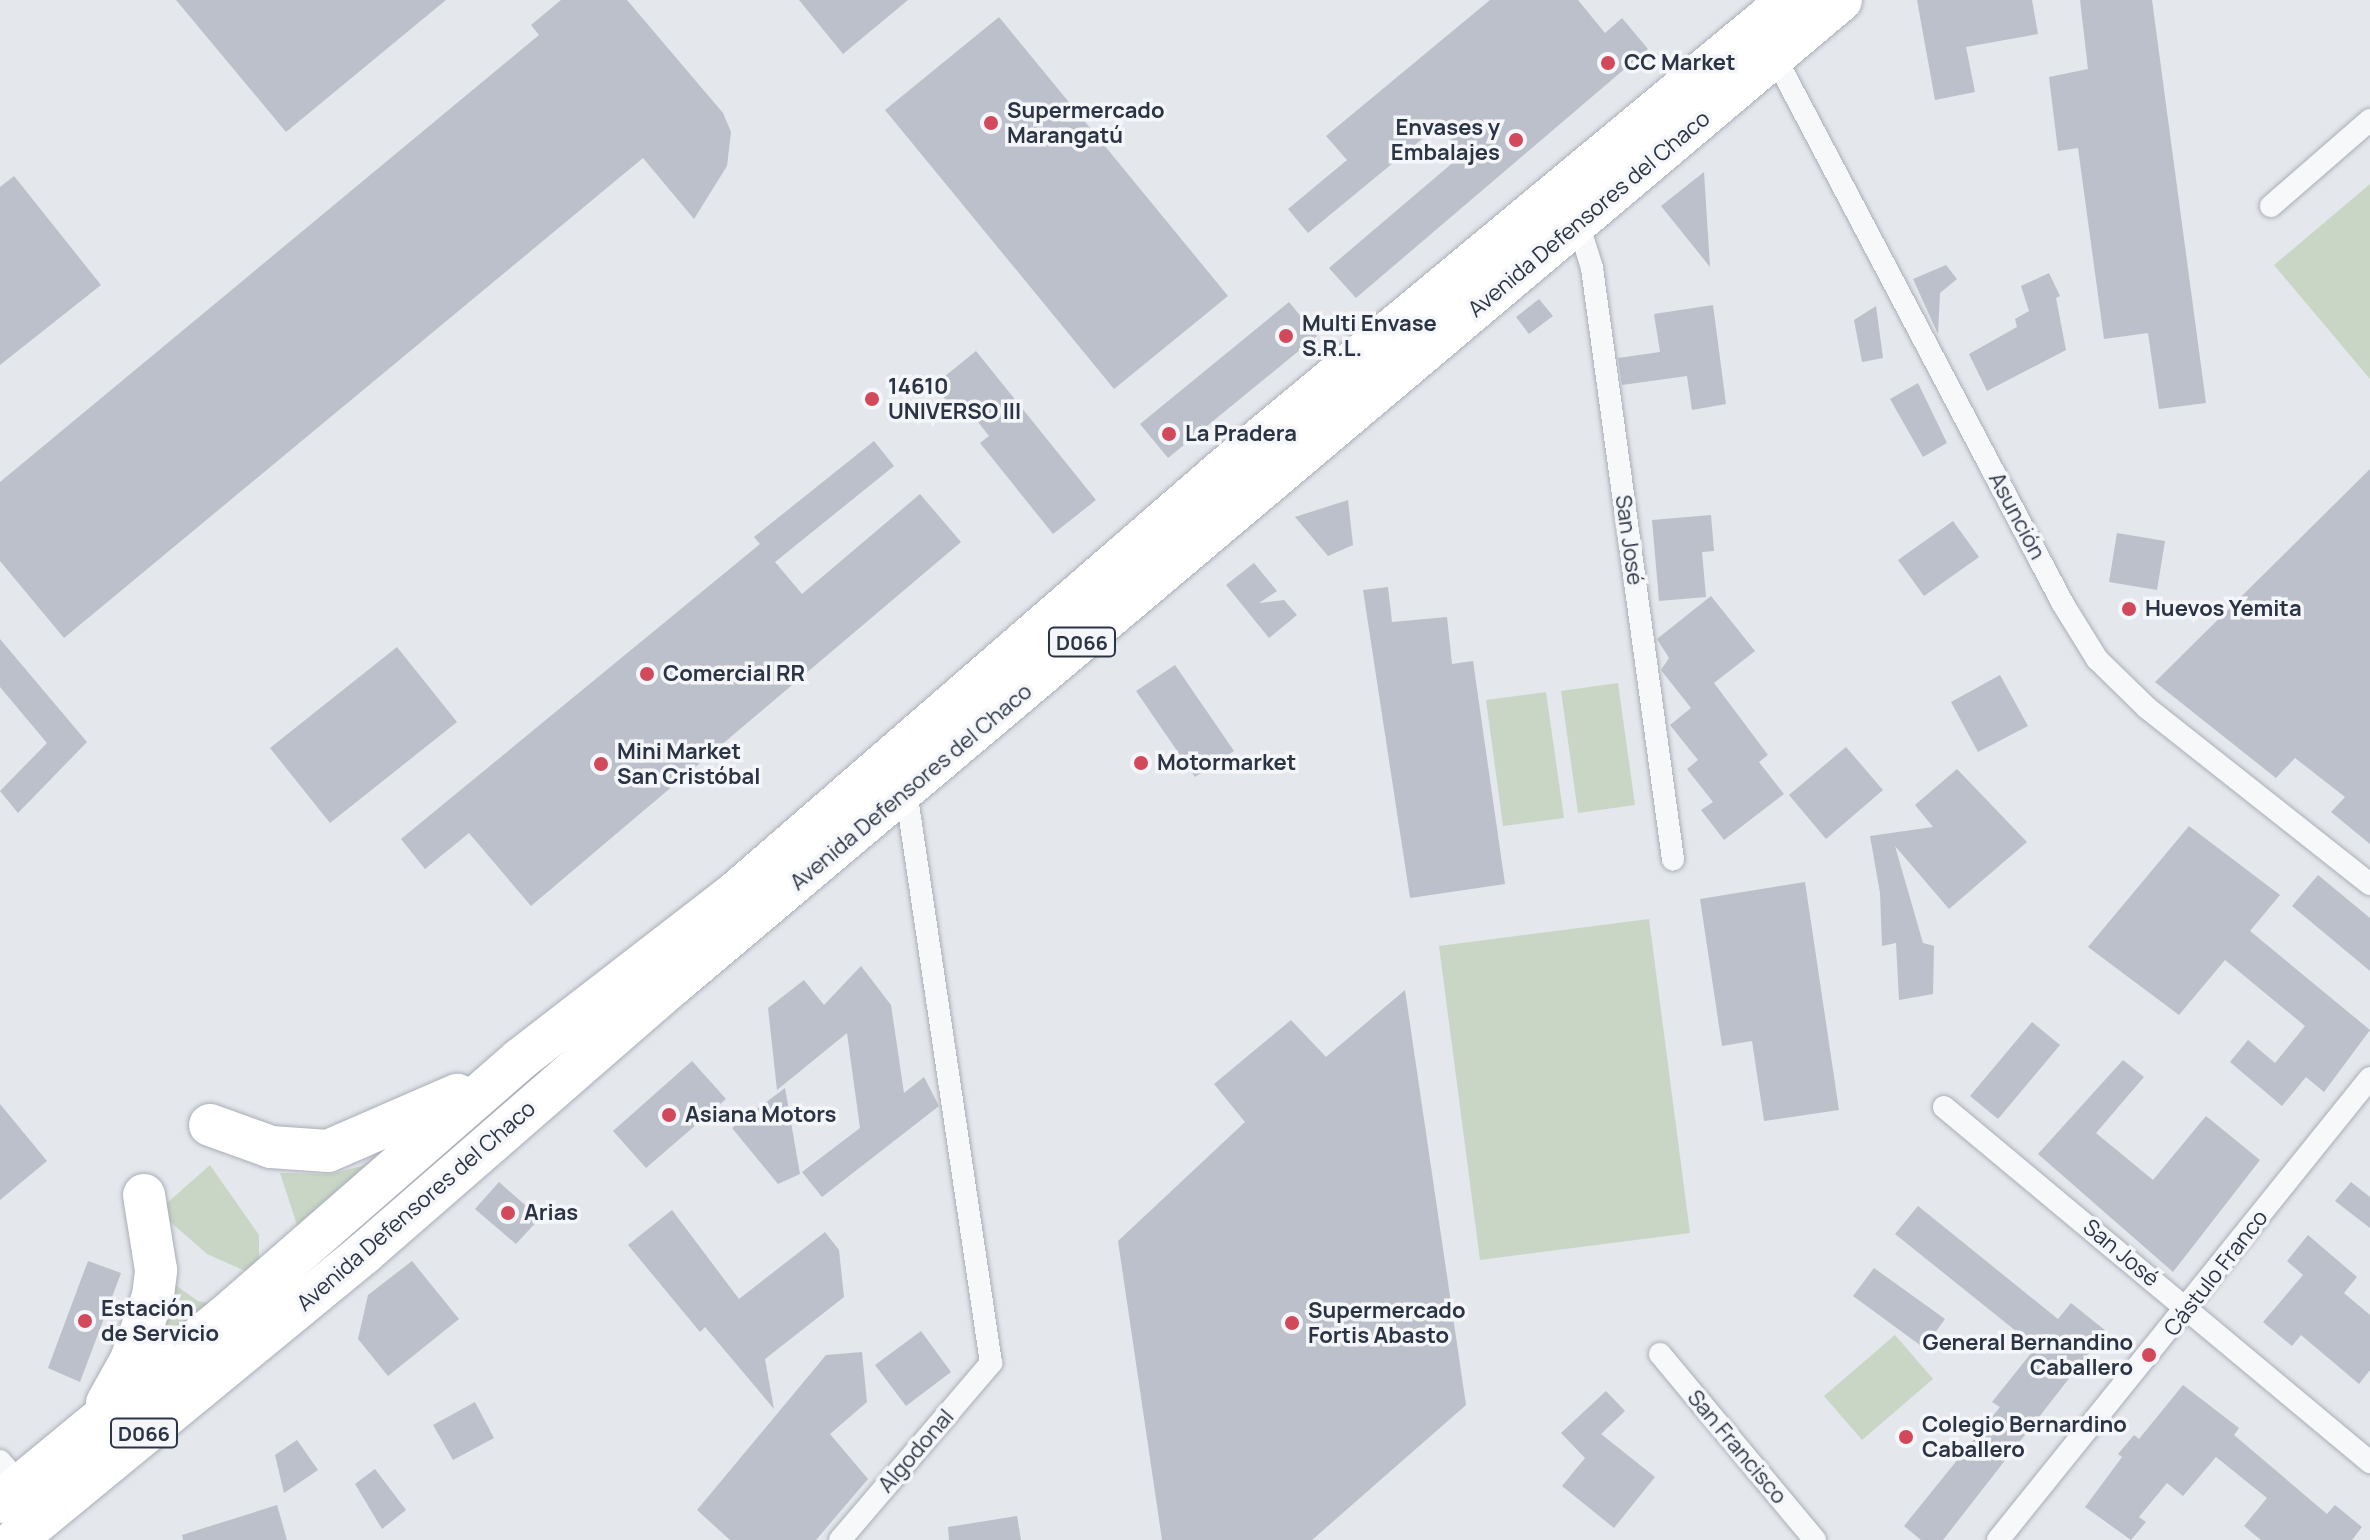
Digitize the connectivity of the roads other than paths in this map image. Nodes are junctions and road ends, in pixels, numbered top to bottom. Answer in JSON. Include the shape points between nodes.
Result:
{"nodes":[{"id":1,"x":1789,"y":0,"type":"edge"},
{"id":2,"x":1841,"y":0,"type":"edge"},
{"id":3,"x":1775,"y":57,"type":"junction"},
{"id":4,"x":2370,"y":120,"type":"edge"},
{"id":5,"x":2271,"y":206,"type":"dead end"},
{"id":6,"x":1578,"y":223,"type":"junction"},
{"id":7,"x":1388,"y":383,"type":"junction"},
{"id":8,"x":1175,"y":521,"type":"junction"},
{"id":9,"x":1020,"y":695,"type":"junction"},
{"id":10,"x":906,"y":791,"type":"junction"},
{"id":11,"x":1673,"y":859,"type":"dead end"},
{"id":12,"x":2370,"y":884,"type":"edge"},
{"id":13,"x":509,"y":1069,"type":"junction"},
{"id":14,"x":2370,"y":1078,"type":"edge"},
{"id":15,"x":1944,"y":1107,"type":"dead end"},
{"id":16,"x":210,"y":1125,"type":"dead end"},
{"id":17,"x":144,"y":1195,"type":"dead end"},
{"id":18,"x":2189,"y":1309,"type":"junction"},
{"id":19,"x":255,"y":1319,"type":"junction"},
{"id":20,"x":1660,"y":1354,"type":"dead end"},
{"id":21,"x":97,"y":1421,"type":"junction"},
{"id":22,"x":2370,"y":1462,"type":"edge"},
{"id":23,"x":7,"y":1483,"type":"edge"},
{"id":24,"x":0,"y":1533,"type":"edge"},
{"id":25,"x":15,"y":1540,"type":"edge"},
{"id":26,"x":840,"y":1540,"type":"edge"},
{"id":27,"x":1815,"y":1540,"type":"edge"},
{"id":28,"x":1998,"y":1540,"type":"edge"}],
"edges":[{"from":1,"to":8,"type":"highway","name":"Avenida Defensores del Chaco","number":"D066"},
{"from":2,"to":3,"type":"highway","name":"Avenida Defensores del Chaco","number":"D066"},
{"from":3,"to":6,"type":"highway","name":"Avenida Defensores del Chaco","number":"D066"},
{"from":3,"to":12,"type":"street","name":"Asunción","via":[[2063,604],[2097,659],[2147,708]]},
{"from":4,"to":5,"type":"street"},
{"from":6,"to":7,"type":"highway","name":"Avenida Defensores del Chaco","number":"D066"},
{"from":6,"to":11,"type":"street","name":"San José","via":[[1592,268]]},
{"from":7,"to":8,"type":"highway","via":[[1342,397]]},
{"from":7,"to":9,"type":"highway","name":"Avenida Defensores del Chaco","number":"D066"},
{"from":8,"to":9,"type":"highway","via":[[1035,661]]},
{"from":8,"to":13,"type":"highway","name":"Avenida Defensores del Chaco","number":"D066","via":[[734,894]]},
{"from":9,"to":10,"type":"highway","name":"Avenida Defensores del Chaco","number":"D066"},
{"from":10,"to":19,"type":"highway","name":"Avenida Defensores del Chaco","number":"D066"},
{"from":10,"to":26,"type":"street","name":"Algodonal","via":[[991,1363]]},
{"from":13,"to":16,"type":"highway","via":[[328,1151],[271,1147]]},
{"from":13,"to":19,"type":"highway","name":"Avenida Defensores del Chaco","number":"D066","via":[[297,1252]]},
{"from":14,"to":18,"type":"street","name":"Cástulo Franco"},
{"from":15,"to":18,"type":"street","name":"San José"},
{"from":17,"to":21,"type":"highway","via":[[156,1270],[153,1296],[131,1360]]},
{"from":18,"to":22,"type":"street","name":"San José"},
{"from":18,"to":28,"type":"street","name":"Cástulo Franco"},
{"from":19,"to":21,"type":"highway","name":"Avenida Defensores del Chaco","number":"D066"},
{"from":19,"to":24,"type":"highway"},
{"from":19,"to":25,"type":"highway","name":"Avenida Defensores del Chaco","number":"D066"},
{"from":20,"to":27,"type":"street","name":"San Francisco"},
{"from":21,"to":23,"type":"highway","name":"Avenida Defensores del Chaco","number":"D066"}]}
